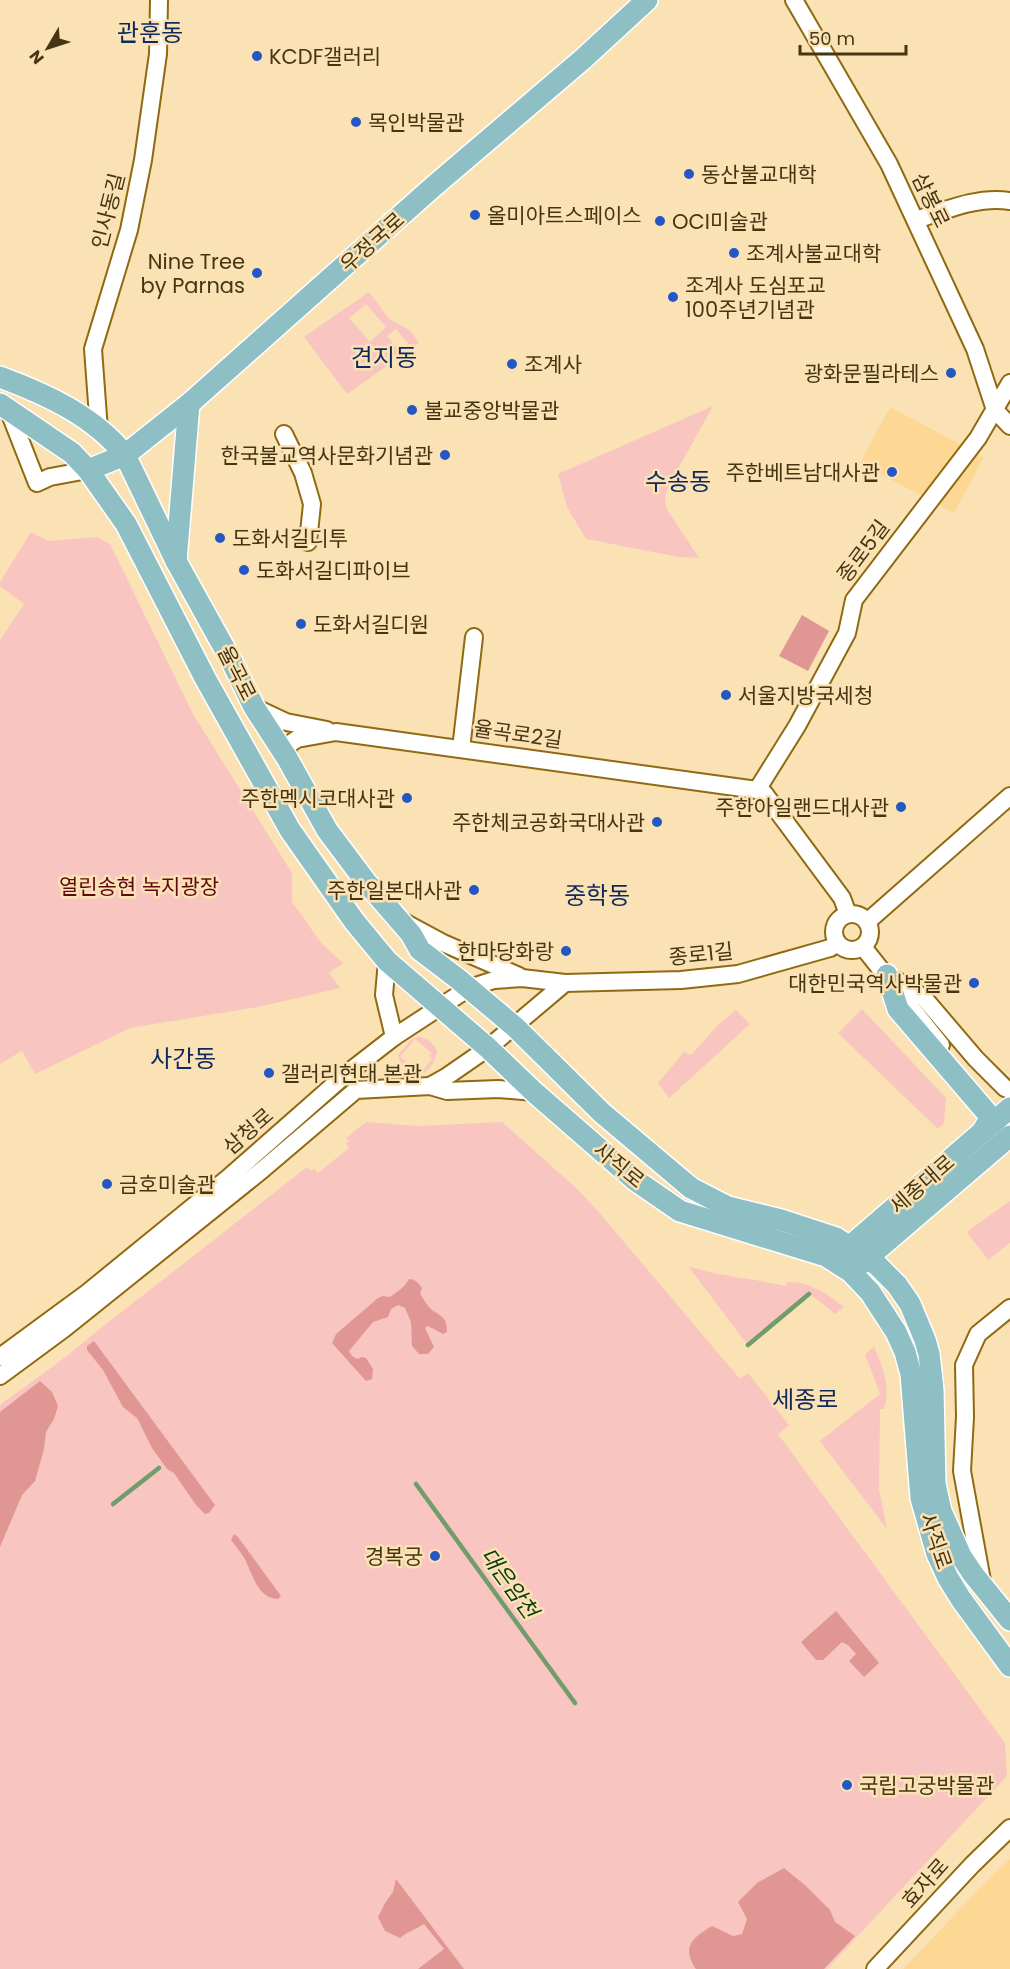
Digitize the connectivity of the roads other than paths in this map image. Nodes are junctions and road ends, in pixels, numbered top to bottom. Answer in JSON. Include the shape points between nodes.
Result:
{"nodes":[{"id":1,"x":159,"y":0,"type":"edge"},
{"id":2,"x":647,"y":0,"type":"edge"},
{"id":3,"x":794,"y":0,"type":"edge"},
{"id":4,"x":1010,"y":201,"type":"edge"},
{"id":5,"x":916,"y":220,"type":"junction"},
{"id":6,"x":0,"y":377,"type":"edge"},
{"id":7,"x":1010,"y":383,"type":"edge"},
{"id":8,"x":189,"y":404,"type":"junction"},
{"id":9,"x":4,"y":407,"type":"edge"},
{"id":10,"x":995,"y":410,"type":"junction"},
{"id":11,"x":1010,"y":426,"type":"edge"},
{"id":12,"x":99,"y":430,"type":"junction"},
{"id":13,"x":284,"y":434,"type":"dead end"},
{"id":14,"x":125,"y":455,"type":"junction"},
{"id":15,"x":88,"y":470,"type":"junction"},
{"id":16,"x":308,"y":542,"type":"dead end"},
{"id":17,"x":177,"y":561,"type":"junction"},
{"id":18,"x":474,"y":637,"type":"dead end"},
{"id":19,"x":254,"y":707,"type":"junction"},
{"id":20,"x":336,"y":732,"type":"junction"},
{"id":21,"x":460,"y":749,"type":"junction"},
{"id":22,"x":287,"y":758,"type":"junction"},
{"id":23,"x":757,"y":790,"type":"junction"},
{"id":24,"x":1010,"y":796,"type":"edge"},
{"id":25,"x":846,"y":915,"type":"junction"},
{"id":26,"x":397,"y":919,"type":"junction"},
{"id":27,"x":867,"y":922,"type":"junction"},
{"id":28,"x":837,"y":943,"type":"junction"},
{"id":29,"x":862,"y":946,"type":"junction"},
{"id":30,"x":387,"y":961,"type":"junction"},
{"id":31,"x":887,"y":975,"type":"junction"},
{"id":32,"x":522,"y":978,"type":"junction"},
{"id":33,"x":565,"y":983,"type":"junction"},
{"id":34,"x":469,"y":988,"type":"junction"},
{"id":35,"x":441,"y":1007,"type":"junction"},
{"id":36,"x":515,"y":1027,"type":"junction"},
{"id":37,"x":394,"y":1037,"type":"junction"},
{"id":38,"x":488,"y":1048,"type":"junction"},
{"id":39,"x":430,"y":1086,"type":"junction"},
{"id":40,"x":973,"y":1086,"type":"dead end"},
{"id":41,"x":1010,"y":1090,"type":"edge"},
{"id":42,"x":534,"y":1092,"type":"junction"},
{"id":43,"x":1010,"y":1108,"type":"edge"},
{"id":44,"x":982,"y":1132,"type":"junction"},
{"id":45,"x":1010,"y":1136,"type":"edge"},
{"id":46,"x":908,"y":1222,"type":"junction"},
{"id":47,"x":850,"y":1246,"type":"junction"},
{"id":48,"x":868,"y":1257,"type":"junction"},
{"id":49,"x":834,"y":1260,"type":"junction"},
{"id":50,"x":851,"y":1272,"type":"junction"},
{"id":51,"x":897,"y":1285,"type":"junction"},
{"id":52,"x":1010,"y":1308,"type":"edge"},
{"id":53,"x":0,"y":1357,"type":"edge"},
{"id":54,"x":0,"y":1376,"type":"edge"},
{"id":55,"x":983,"y":1587,"type":"junction"},
{"id":56,"x":1010,"y":1620,"type":"edge"},
{"id":57,"x":1010,"y":1666,"type":"edge"},
{"id":58,"x":1010,"y":1828,"type":"edge"},
{"id":59,"x":875,"y":1969,"type":"edge"}],
"edges":[{"from":1,"to":12,"type":"street","name":"인사동길","via":[[158,54],[143,160],[129,230],[93,349]]},
{"from":2,"to":8,"type":"main road","name":"우정국로"},
{"from":3,"to":5,"type":"street","name":"삼봉로","via":[[889,164]]},
{"from":4,"to":5,"type":"street","via":[[960,205]]},
{"from":5,"to":10,"type":"street","name":"삼봉로","via":[[975,349]]},
{"from":6,"to":12,"type":"main road","name":"율곡로","via":[[40,392]]},
{"from":7,"to":10,"type":"street","name":"종로5길"},
{"from":8,"to":14,"type":"main road","name":"우정국로"},
{"from":8,"to":17,"type":"main road"},
{"from":9,"to":15,"type":"main road","name":"율곡로","via":[[72,453]]},
{"from":9,"to":15,"type":"street","name":"율곡로","via":[[37,483]]},
{"from":10,"to":11,"type":"street","name":"삼봉로"},
{"from":10,"to":23,"type":"street","name":"종로5길","via":[[978,438],[854,600],[847,633]]},
{"from":12,"to":14,"type":"main road","name":"율곡로"},
{"from":13,"to":16,"type":"street","via":[[303,472],[312,504]]},
{"from":14,"to":15,"type":"main road","name":"우정국로"},
{"from":14,"to":17,"type":"main road","name":"율곡로"},
{"from":15,"to":30,"type":"main road","name":"율곡로","via":[[126,524],[205,678],[290,830]]},
{"from":17,"to":19,"type":"main road","name":"율곡로"},
{"from":18,"to":21,"type":"street"},
{"from":19,"to":20,"type":"street","via":[[286,722]]},
{"from":19,"to":22,"type":"main road","name":"율곡로"},
{"from":20,"to":21,"type":"street","name":"율곡로2길"},
{"from":20,"to":22,"type":"street","name":"율곡로2길","via":[[297,739],[288,745]]},
{"from":21,"to":23,"type":"street","name":"율곡로2길"},
{"from":22,"to":26,"type":"main road","name":"율곡로","via":[[327,830]]},
{"from":23,"to":25,"type":"street","via":[[759,799]]},
{"from":24,"to":27,"type":"street"},
{"from":25,"to":27,"type":"street","via":[[859,915]]},
{"from":25,"to":28,"type":"street","via":[[834,928]]},
{"from":26,"to":32,"type":"street"},
{"from":26,"to":34,"type":"main road","name":"율곡로","via":[[420,950]]},
{"from":27,"to":29,"type":"street","via":[[869,938]]},
{"from":28,"to":29,"type":"street","name":"종로1길","via":[[847,949]]},
{"from":28,"to":33,"type":"street","name":"종로1길","via":[[738,974],[681,980]]},
{"from":29,"to":31,"type":"street"},
{"from":30,"to":35,"type":"main road","name":"율곡로"},
{"from":30,"to":37,"type":"street","via":[[384,995]]},
{"from":31,"to":40,"type":"street"},
{"from":31,"to":41,"type":"street","via":[[924,998],[976,1059]]},
{"from":31,"to":44,"type":"main road","via":[[898,1009],[988,1114],[990,1119]]},
{"from":32,"to":33,"type":"street","name":"종로1길"},
{"from":32,"to":34,"type":"street","name":"삼청로","via":[[495,980]]},
{"from":33,"to":36,"type":"street"},
{"from":34,"to":35,"type":"street","name":"삼청로"},
{"from":34,"to":36,"type":"main road","name":"사직로"},
{"from":35,"to":37,"type":"street","name":"삼청로"},
{"from":35,"to":38,"type":"main road","name":"사직로"},
{"from":36,"to":38,"type":"street"},
{"from":36,"to":47,"type":"main road","name":"사직로","via":[[602,1113],[691,1188],[728,1207],[829,1235]]},
{"from":37,"to":53,"type":"street","name":"삼청로","via":[[87,1293]]},
{"from":38,"to":39,"type":"street"},
{"from":38,"to":42,"type":"main road","name":"사직로"},
{"from":39,"to":42,"type":"street","name":"삼청로","via":[[447,1091]]},
{"from":39,"to":54,"type":"street","name":"삼청로","via":[[356,1090],[262,1170]]},
{"from":42,"to":49,"type":"main road","name":"사직로","via":[[635,1180],[680,1211]]},
{"from":43,"to":44,"type":"main road","name":"세종대로"},
{"from":44,"to":47,"type":"main road","name":"세종대로"},
{"from":45,"to":46,"type":"main road","name":"세종대로"},
{"from":46,"to":48,"type":"main road","name":"세종대로"},
{"from":46,"to":51,"type":"main road","via":[[894,1254]]},
{"from":47,"to":48,"type":"main road","name":"사직로"},
{"from":47,"to":49,"type":"main road","name":"세종대로"},
{"from":48,"to":50,"type":"main road","name":"세종대로"},
{"from":48,"to":51,"type":"main road","name":"사직로"},
{"from":49,"to":50,"type":"main road","name":"사직로"},
{"from":50,"to":57,"type":"main road","name":"사직로","via":[[885,1313],[905,1352],[914,1397],[921,1498],[937,1554],[961,1599]]},
{"from":51,"to":55,"type":"main road","name":"사직로","via":[[919,1324],[930,1362],[935,1484],[941,1511],[961,1556]]},
{"from":52,"to":55,"type":"street","via":[[978,1334],[964,1365],[962,1471]]},
{"from":55,"to":56,"type":"main road","name":"사직로"},
{"from":58,"to":59,"type":"street","name":"효자로"}]}
